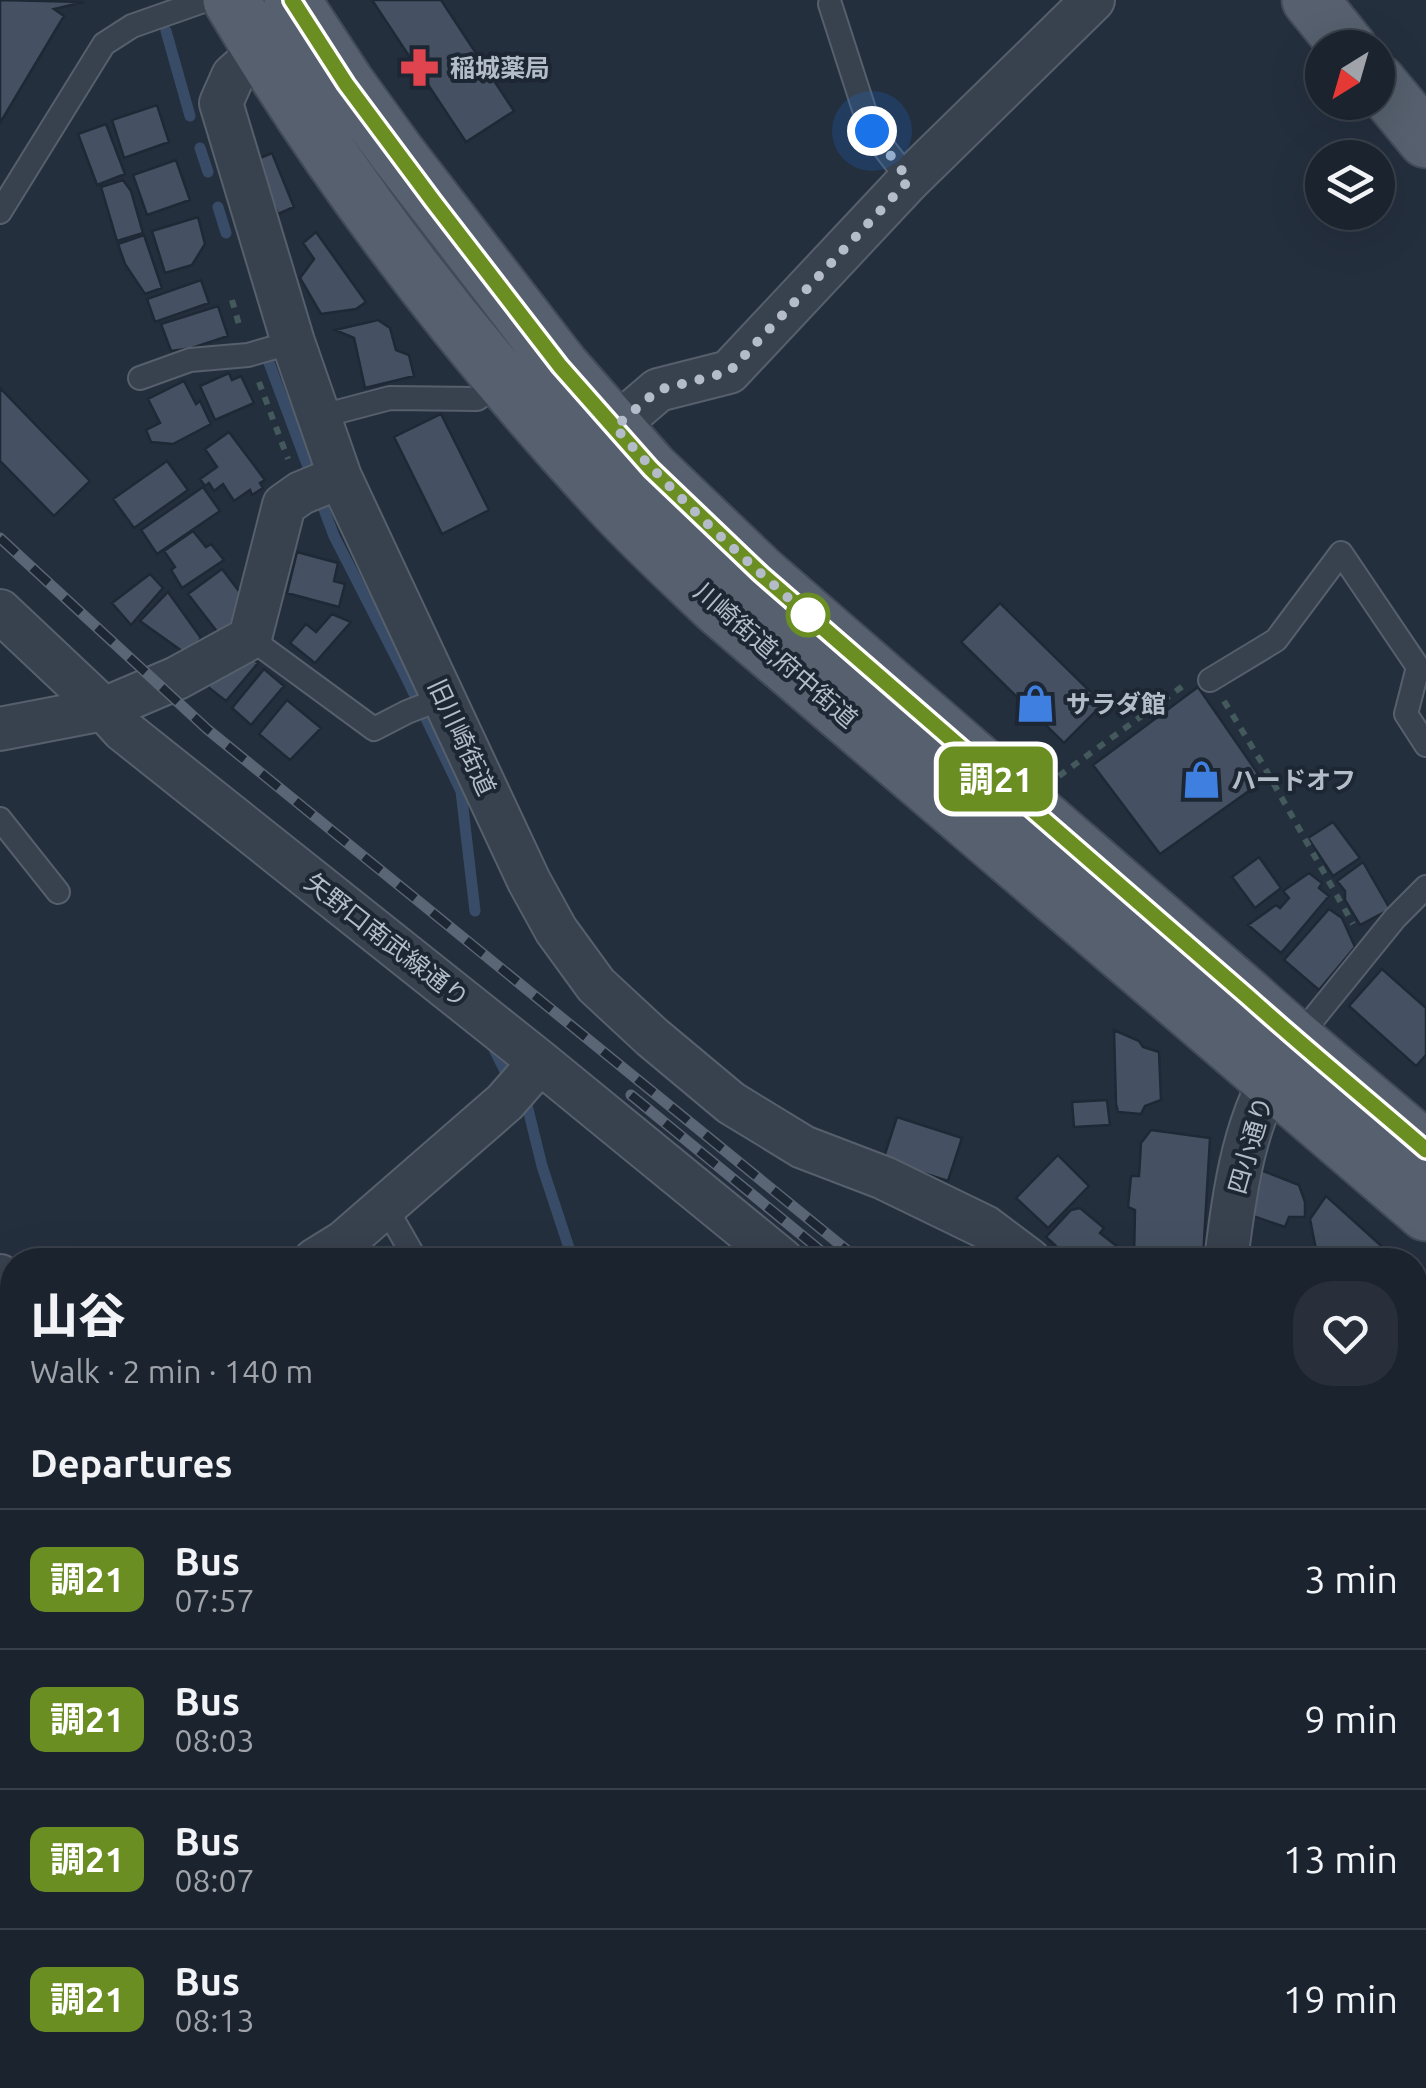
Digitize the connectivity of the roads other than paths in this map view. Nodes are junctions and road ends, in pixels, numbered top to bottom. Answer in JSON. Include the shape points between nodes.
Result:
{"nodes":[{"id":1,"x":206,"y":0,"type":"edge"},
{"id":2,"x":231,"y":0,"type":"edge"},
{"id":3,"x":1093,"y":0,"type":"edge"},
{"id":4,"x":1310,"y":0,"type":"edge"},
{"id":5,"x":830,"y":4,"type":"dead end"},
{"id":6,"x":298,"y":10,"type":"edge"},
{"id":7,"x":1334,"y":30,"type":"edge"},
{"id":8,"x":261,"y":51,"type":"junction"},
{"id":9,"x":1395,"y":103,"type":"edge"},
{"id":10,"x":1426,"y":140,"type":"edge"},
{"id":11,"x":909,"y":180,"type":"junction"},
{"id":12,"x":0,"y":212,"type":"edge"},
{"id":13,"x":293,"y":342,"type":"junction"},
{"id":14,"x":140,"y":378,"type":"dead end"},
{"id":15,"x":503,"y":381,"type":"junction"},
{"id":16,"x":318,"y":417,"type":"junction"},
{"id":17,"x":615,"y":427,"type":"junction"},
{"id":18,"x":340,"y":477,"type":"junction"},
{"id":19,"x":0,"y":611,"type":"edge"},
{"id":20,"x":250,"y":638,"type":"junction"},
{"id":21,"x":1210,"y":680,"type":"road end"},
{"id":22,"x":425,"y":705,"type":"junction"},
{"id":23,"x":104,"y":709,"type":"junction"},
{"id":24,"x":2,"y":725,"type":"edge"},
{"id":25,"x":1426,"y":745,"type":"edge"},
{"id":26,"x":0,"y":819,"type":"edge"},
{"id":27,"x":1426,"y":887,"type":"edge"},
{"id":28,"x":58,"y":892,"type":"dead end"},
{"id":29,"x":1283,"y":1059,"type":"junction"},
{"id":30,"x":523,"y":1081,"type":"junction"},
{"id":31,"x":1426,"y":1150,"type":"edge"},
{"id":32,"x":385,"y":1206,"type":"junction"},
{"id":33,"x":1426,"y":1213,"type":"edge"},
{"id":34,"x":334,"y":1248,"type":"edge"},
{"id":35,"x":409,"y":1248,"type":"edge"},
{"id":36,"x":765,"y":1248,"type":"edge"},
{"id":37,"x":1013,"y":1248,"type":"edge"},
{"id":38,"x":1228,"y":1248,"type":"edge"}],
"edges":[{"from":1,"to":12,"type":"lane","via":[[132,26],[104,44]]},
{"from":2,"to":8,"type":"main road","name":"川崎街道;府中街道"},
{"from":3,"to":11,"type":"street"},
{"from":4,"to":7,"type":"main road"},
{"from":5,"to":11,"type":"lane","via":[[872,131]]},
{"from":6,"to":8,"type":"street","name":"旧川崎街道"},
{"from":6,"to":17,"type":"main road","via":[[396,153]]},
{"from":8,"to":13,"type":"street","name":"旧川崎街道","via":[[233,76],[222,102]]},
{"from":8,"to":15,"type":"main road","name":"川崎街道;府中街道","via":[[354,187]]},
{"from":9,"to":10,"type":"main road"},
{"from":11,"to":17,"type":"street","via":[[729,372],[658,390]]},
{"from":13,"to":14,"type":"lane","via":[[248,355],[190,360]]},
{"from":13,"to":16,"type":"street","name":"旧川崎街道"},
{"from":15,"to":16,"type":"lane","via":[[478,399],[390,398]]},
{"from":15,"to":29,"type":"main road","name":"川崎街道;府中街道","via":[[611,502],[718,607]]},
{"from":16,"to":18,"type":"street","name":"旧川崎街道"},
{"from":17,"to":29,"type":"main road","via":[[761,574],[1234,984],[1262,1012]]},
{"from":18,"to":20,"type":"street","via":[[284,506]]},
{"from":18,"to":22,"type":"street","name":"旧川崎街道"},
{"from":19,"to":23,"type":"street","name":"矢野口南武線通り"},
{"from":20,"to":22,"type":"lane","via":[[374,730]]},
{"from":20,"to":23,"type":"street"},
{"from":21,"to":25,"type":"lane","via":[[1276,640],[1340,553],[1418,666],[1406,714]]},
{"from":22,"to":37,"type":"street","name":"旧川崎街道","via":[[556,930],[596,985],[652,1037],[731,1103],[803,1146],[985,1227]]},
{"from":23,"to":24,"type":"street"},
{"from":23,"to":30,"type":"street","name":"矢野口南武線通り"},
{"from":26,"to":28,"type":"lane"},
{"from":27,"to":29,"type":"lane"},
{"from":29,"to":31,"type":"main road"},
{"from":29,"to":33,"type":"main road","name":"川崎街道;府中街道"},
{"from":29,"to":38,"type":"street","name":"四小通り","via":[[1252,1120]]},
{"from":30,"to":32,"type":"street"},
{"from":30,"to":36,"type":"street","name":"矢野口南武線通り"},
{"from":32,"to":34,"type":"street"},
{"from":32,"to":35,"type":"lane"}]}
